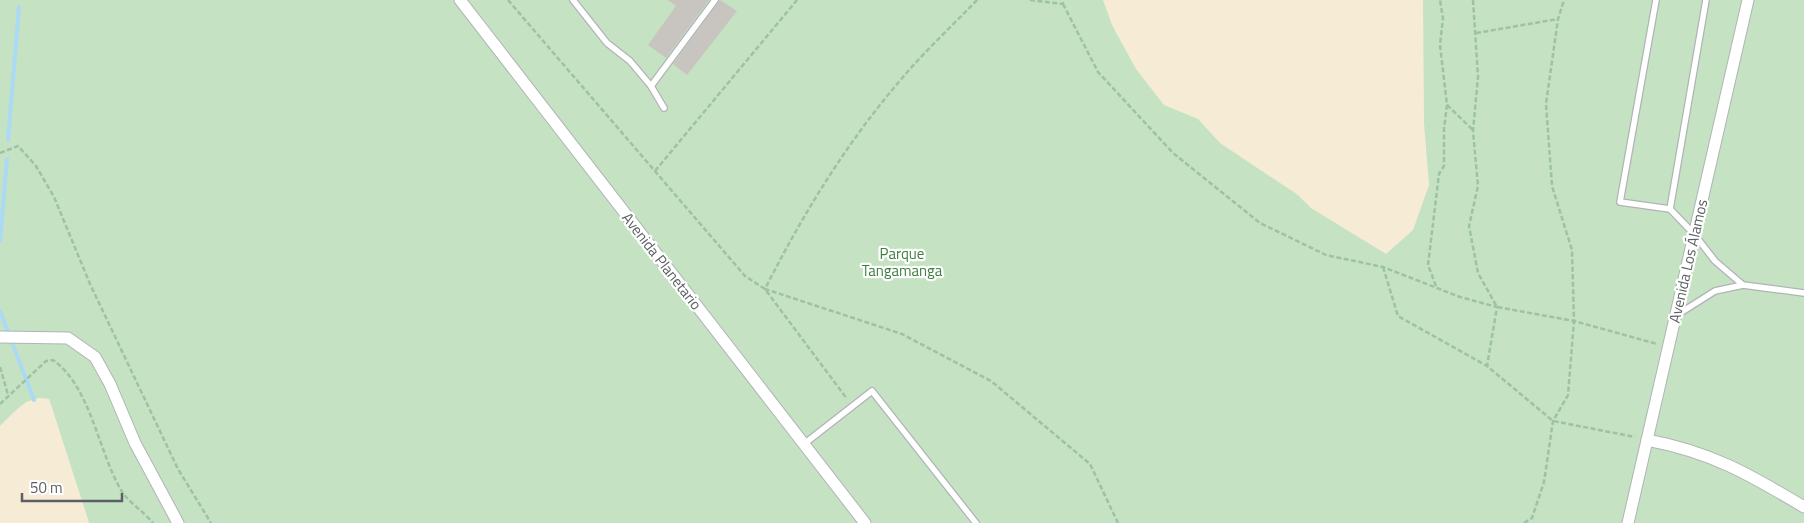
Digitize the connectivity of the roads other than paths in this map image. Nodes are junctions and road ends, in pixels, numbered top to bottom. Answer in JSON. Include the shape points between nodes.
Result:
{"nodes":[{"id":1,"x":460,"y":0,"type":"edge"},
{"id":2,"x":573,"y":0,"type":"edge"},
{"id":3,"x":715,"y":0,"type":"edge"},
{"id":4,"x":1656,"y":0,"type":"edge"},
{"id":5,"x":1706,"y":0,"type":"edge"},
{"id":6,"x":1748,"y":0,"type":"edge"},
{"id":7,"x":651,"y":86,"type":"junction"},
{"id":8,"x":664,"y":108,"type":"dead end"},
{"id":9,"x":1670,"y":209,"type":"junction"},
{"id":10,"x":1694,"y":234,"type":"junction"},
{"id":11,"x":1744,"y":285,"type":"junction"},
{"id":12,"x":1804,"y":293,"type":"edge"},
{"id":13,"x":1675,"y":316,"type":"junction"},
{"id":14,"x":1,"y":337,"type":"edge"},
{"id":15,"x":1647,"y":440,"type":"junction"},
{"id":16,"x":804,"y":444,"type":"junction"},
{"id":17,"x":1804,"y":506,"type":"edge"},
{"id":18,"x":178,"y":523,"type":"edge"},
{"id":19,"x":865,"y":523,"type":"edge"},
{"id":20,"x":976,"y":523,"type":"edge"},
{"id":21,"x":1628,"y":523,"type":"edge"}],
"edges":[{"from":1,"to":16,"type":"street","name":"Avenida Planetario"},
{"from":2,"to":7,"type":"lane","via":[[607,43],[630,61]]},
{"from":3,"to":7,"type":"lane"},
{"from":4,"to":9,"type":"lane","via":[[1620,202]]},
{"from":5,"to":9,"type":"lane"},
{"from":6,"to":10,"type":"street","name":"Avenida Los Álamos"},
{"from":7,"to":8,"type":"lane"},
{"from":9,"to":10,"type":"lane"},
{"from":10,"to":11,"type":"lane","via":[[1715,261]]},
{"from":10,"to":13,"type":"street","name":"Avenida Los Álamos"},
{"from":11,"to":12,"type":"lane"},
{"from":11,"to":13,"type":"lane","via":[[1715,292]]},
{"from":13,"to":15,"type":"street","name":"Avenida Los Álamos"},
{"from":14,"to":18,"type":"street","via":[[68,338],[95,357],[135,443]]},
{"from":15,"to":17,"type":"street","via":[[1684,446],[1716,458]]},
{"from":15,"to":21,"type":"street","name":"Avenida Los Álamos"},
{"from":16,"to":19,"type":"street","name":"Avenida Planetario"},
{"from":16,"to":20,"type":"lane","via":[[872,391]]}]}
